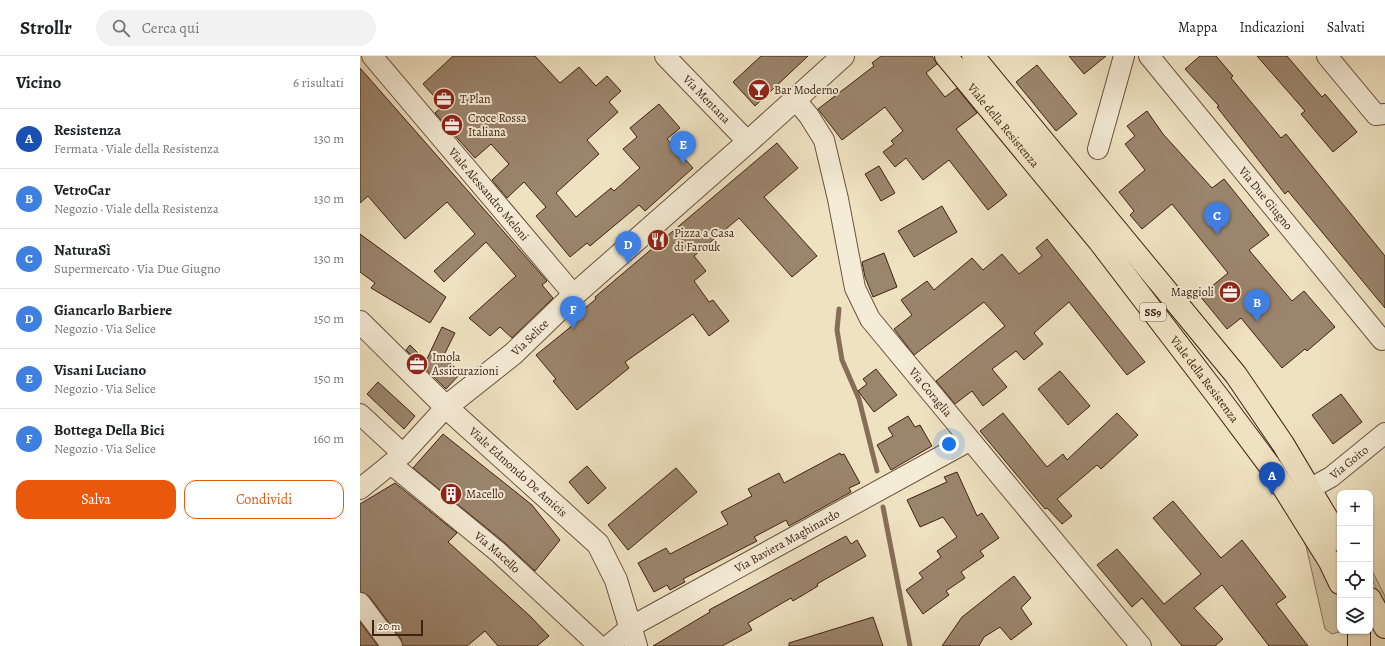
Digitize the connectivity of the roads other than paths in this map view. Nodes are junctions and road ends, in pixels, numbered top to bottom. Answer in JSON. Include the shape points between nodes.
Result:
{"nodes":[{"id":1,"x":372,"y":56,"type":"edge"},
{"id":2,"x":665,"y":56,"type":"edge"},
{"id":3,"x":843,"y":56,"type":"edge"},
{"id":4,"x":946,"y":56,"type":"edge"},
{"id":5,"x":973,"y":56,"type":"edge"},
{"id":6,"x":1124,"y":56,"type":"edge"},
{"id":7,"x":1149,"y":56,"type":"edge"},
{"id":8,"x":1326,"y":56,"type":"edge"},
{"id":9,"x":795,"y":99,"type":"junction"},
{"id":10,"x":1385,"y":114,"type":"edge"},
{"id":11,"x":748,"y":142,"type":"junction"},
{"id":12,"x":1098,"y":149,"type":"dead end"},
{"id":13,"x":574,"y":295,"type":"junction"},
{"id":14,"x":360,"y":322,"type":"edge"},
{"id":15,"x":1382,"y":340,"type":"dead end"},
{"id":16,"x":446,"y":407,"type":"junction"},
{"id":17,"x":360,"y":414,"type":"edge"},
{"id":18,"x":1385,"y":433,"type":"edge"},
{"id":19,"x":969,"y":441,"type":"junction"},
{"id":20,"x":397,"y":459,"type":"junction"},
{"id":21,"x":1311,"y":488,"type":"junction"},
{"id":22,"x":360,"y":489,"type":"edge"},
{"id":23,"x":1337,"y":535,"type":"edge"},
{"id":24,"x":1337,"y":577,"type":"edge"},
{"id":25,"x":360,"y":603,"type":"edge"},
{"id":26,"x":1373,"y":605,"type":"edge"},
{"id":27,"x":1385,"y":627,"type":"edge"},
{"id":28,"x":1359,"y":634,"type":"edge"},
{"id":29,"x":634,"y":636,"type":"edge"},
{"id":30,"x":392,"y":646,"type":"edge"},
{"id":31,"x":599,"y":646,"type":"edge"},
{"id":32,"x":608,"y":646,"type":"edge"},
{"id":33,"x":1141,"y":646,"type":"edge"},
{"id":34,"x":1359,"y":646,"type":"edge"}],
"edges":[{"from":1,"to":13,"type":"street","name":"Viale Alessandro Meloni"},
{"from":2,"to":11,"type":"street","name":"Via Mentana"},
{"from":3,"to":9,"type":"street","name":"Via Selice"},
{"from":4,"to":24,"type":"main road","name":"Viale della Resistenza","number":"SS9","via":[[1099,241],[1219,398],[1272,469]]},
{"from":5,"to":21,"type":"main road","name":"Viale della Resistenza","number":"SS9","via":[[1236,375]]},
{"from":6,"to":12,"type":"street"},
{"from":7,"to":15,"type":"street","name":"Via Due Giugno"},
{"from":8,"to":10,"type":"street","via":[[1376,115]]},
{"from":9,"to":11,"type":"street","name":"Via Selice"},
{"from":9,"to":19,"type":"street","name":"Via Coraglia","via":[[824,140],[855,288],[870,319]]},
{"from":11,"to":13,"type":"street","name":"Via Selice"},
{"from":13,"to":16,"type":"street","name":"Via Selice","via":[[513,354]]},
{"from":14,"to":16,"type":"street","name":"Viale Edmondo De Amicis"},
{"from":16,"to":20,"type":"street","name":"Via Selice"},
{"from":16,"to":29,"type":"street","name":"Viale Edmondo De Amicis","via":[[598,544],[616,580]]},
{"from":17,"to":20,"type":"street","name":"Via Macello"},
{"from":18,"to":21,"type":"street","name":"Via Goito","via":[[1331,477]]},
{"from":19,"to":29,"type":"street","name":"Via Baviera Maghinardo"},
{"from":19,"to":33,"type":"street","name":"Via Coraglia"},
{"from":20,"to":22,"type":"street","name":"Via Selice"},
{"from":20,"to":31,"type":"street","name":"Via Macello"},
{"from":21,"to":23,"type":"main road","name":"Viale della Resistenza","number":"SS9"},
{"from":25,"to":30,"type":"street"},
{"from":26,"to":27,"type":"main road"},
{"from":28,"to":34,"type":"main road"},
{"from":29,"to":32,"type":"street","name":"Via Baviera Maghinardo"}]}
